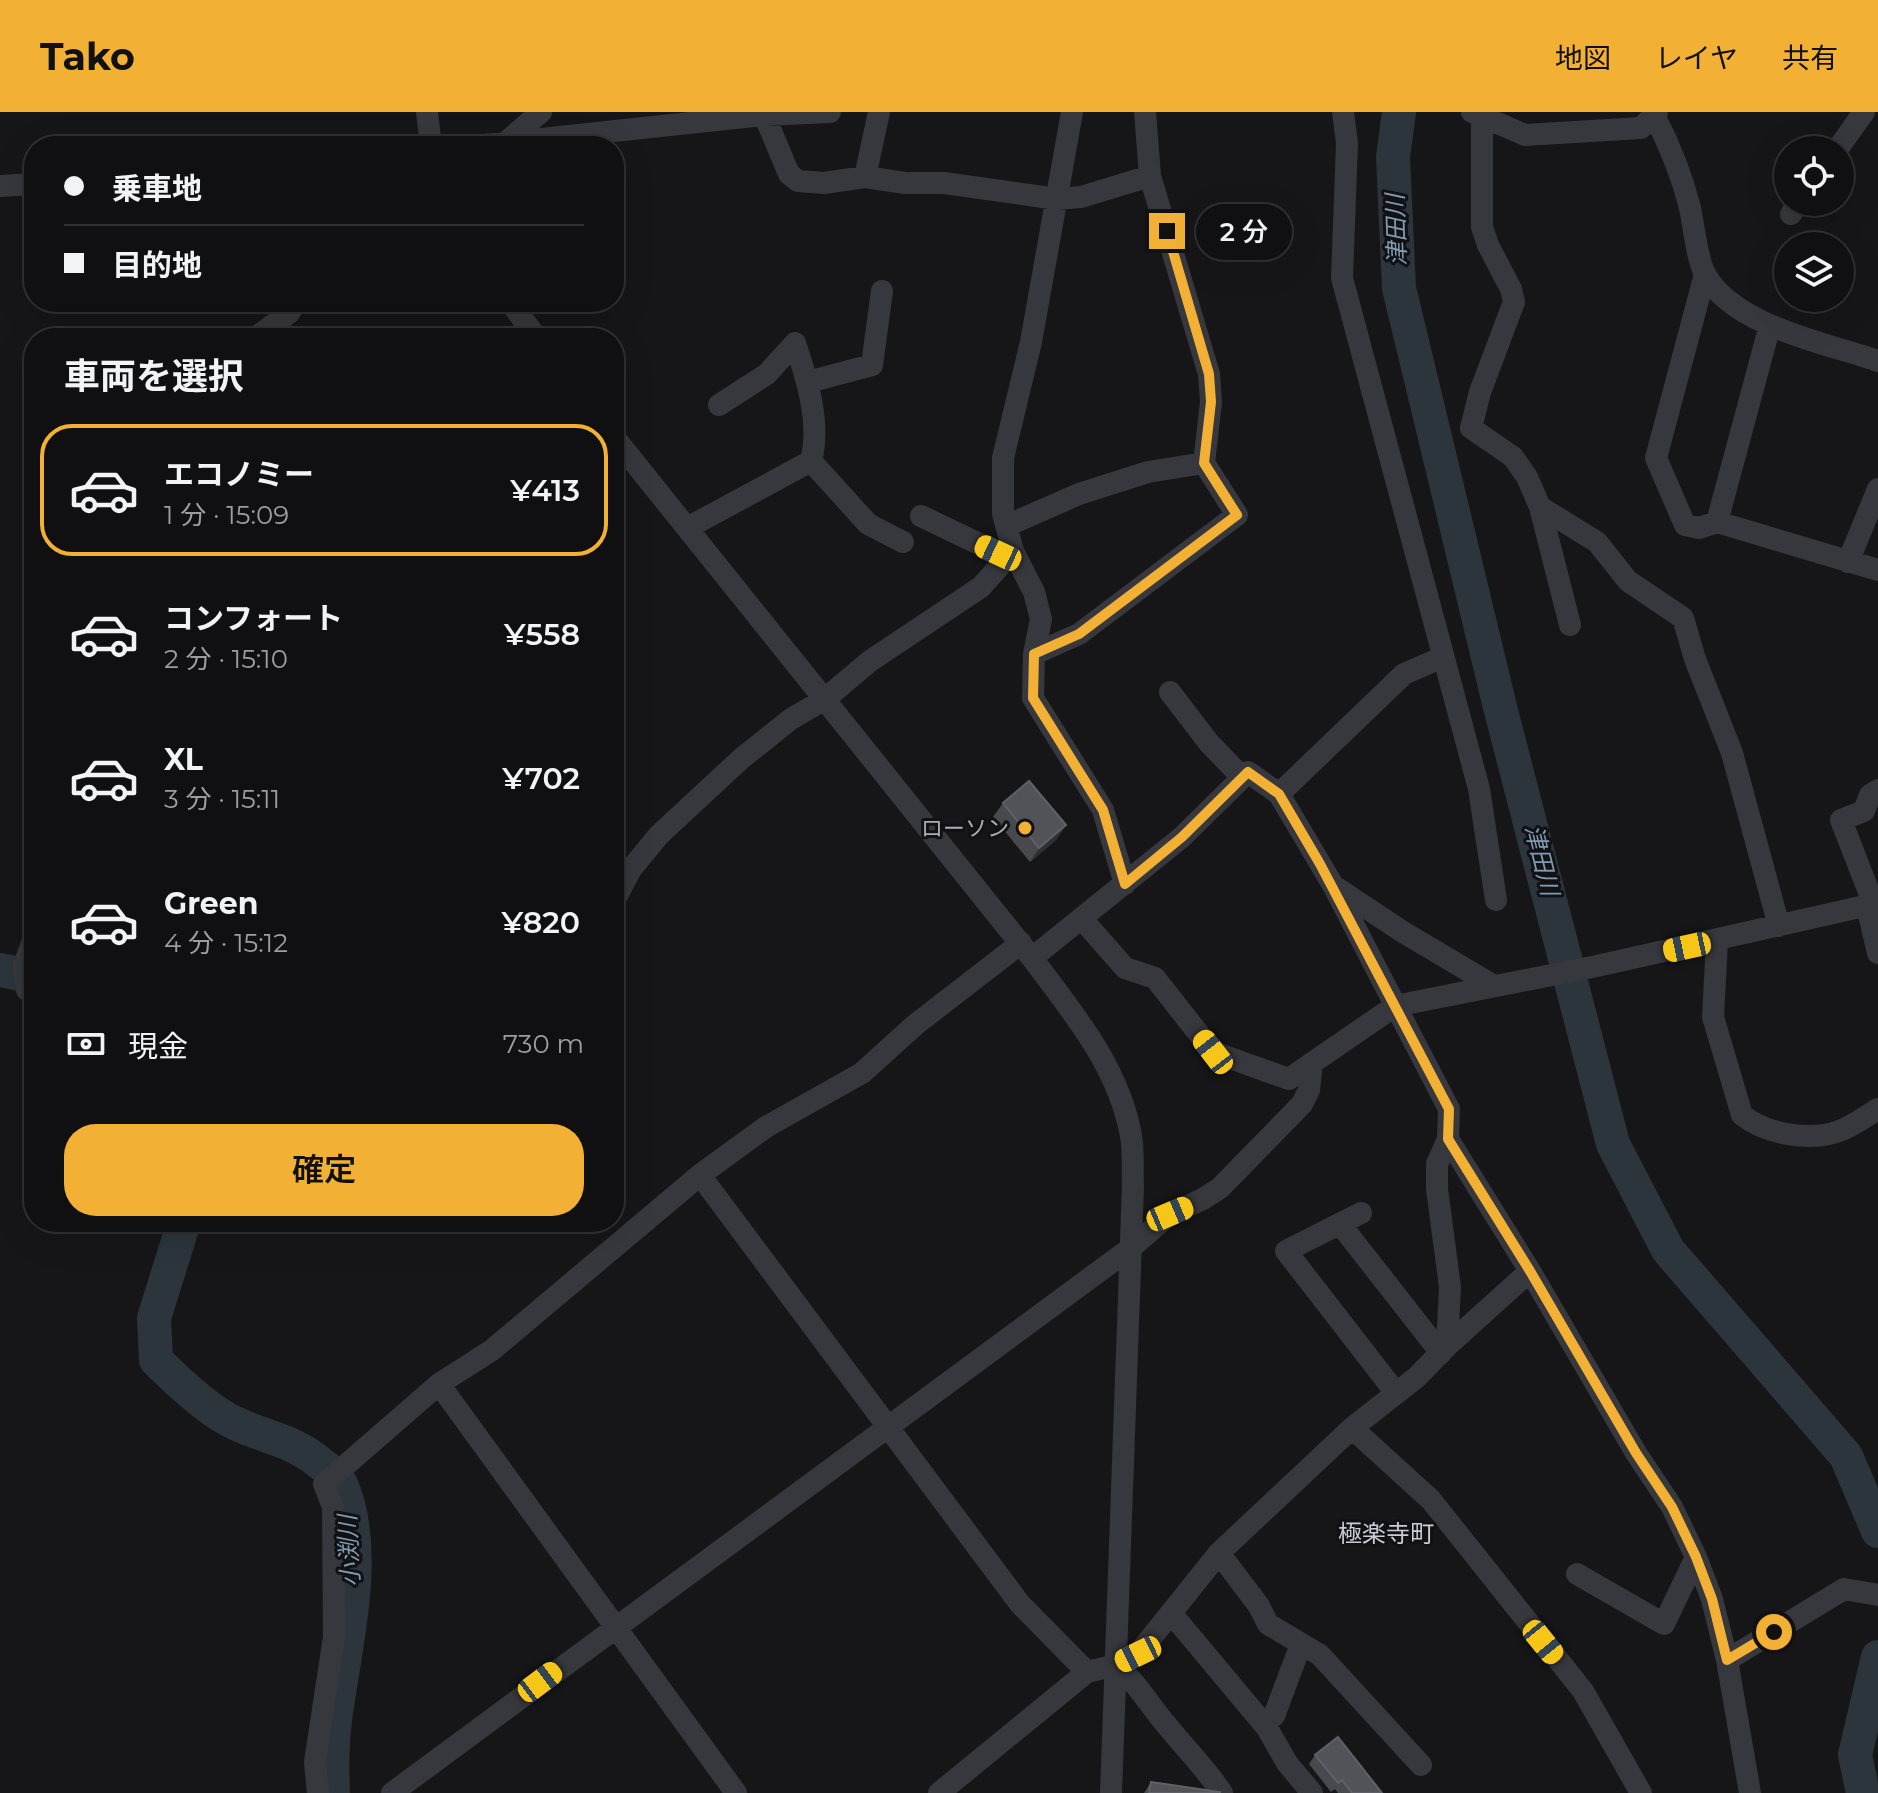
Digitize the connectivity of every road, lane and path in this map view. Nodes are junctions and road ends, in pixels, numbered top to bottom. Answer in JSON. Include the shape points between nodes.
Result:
{"nodes":[{"id":1,"x":427,"y":112,"type":"edge"},
{"id":2,"x":541,"y":112,"type":"edge"},
{"id":3,"x":830,"y":112,"type":"edge"},
{"id":4,"x":879,"y":112,"type":"edge"},
{"id":5,"x":1072,"y":112,"type":"edge"},
{"id":6,"x":1145,"y":112,"type":"edge"},
{"id":7,"x":1343,"y":112,"type":"edge"},
{"id":8,"x":1864,"y":112,"type":"edge"},
{"id":9,"x":763,"y":114,"type":"edge"},
{"id":10,"x":1477,"y":114,"type":"edge"},
{"id":11,"x":1656,"y":114,"type":"edge"},
{"id":12,"x":430,"y":136,"type":"edge"},
{"id":13,"x":513,"y":136,"type":"edge"},
{"id":14,"x":567,"y":136,"type":"edge"},
{"id":15,"x":1847,"y":136,"type":"edge"},
{"id":16,"x":1150,"y":176,"type":"junction"},
{"id":17,"x":865,"y":177,"type":"junction"},
{"id":18,"x":24,"y":185,"type":"edge"},
{"id":19,"x":0,"y":186,"type":"edge"},
{"id":20,"x":1057,"y":199,"type":"junction"},
{"id":21,"x":1705,"y":274,"type":"junction"},
{"id":22,"x":882,"y":291,"type":"dead end"},
{"id":23,"x":290,"y":312,"type":"edge"},
{"id":24,"x":1770,"y":325,"type":"junction"},
{"id":25,"x":269,"y":328,"type":"edge"},
{"id":26,"x":1878,"y":361,"type":"edge"},
{"id":27,"x":808,"y":382,"type":"junction"},
{"id":28,"x":719,"y":405,"type":"dead end"},
{"id":29,"x":624,"y":458,"type":"edge"},
{"id":30,"x":811,"y":461,"type":"junction"},
{"id":31,"x":1204,"y":463,"type":"junction"},
{"id":32,"x":1878,"y":489,"type":"edge"},
{"id":33,"x":1540,"y":507,"type":"junction"},
{"id":34,"x":921,"y":516,"type":"dead end"},
{"id":35,"x":1717,"y":522,"type":"junction"},
{"id":36,"x":1006,"y":526,"type":"junction"},
{"id":37,"x":687,"y":528,"type":"junction"},
{"id":38,"x":903,"y":542,"type":"dead end"},
{"id":39,"x":1013,"y":551,"type":"junction"},
{"id":40,"x":1848,"y":562,"type":"junction"},
{"id":41,"x":1878,"y":570,"type":"edge"},
{"id":42,"x":1570,"y":625,"type":"dead end"},
{"id":43,"x":1034,"y":654,"type":"junction"},
{"id":44,"x":1443,"y":657,"type":"junction"},
{"id":45,"x":1170,"y":692,"type":"dead end"},
{"id":46,"x":825,"y":699,"type":"junction"},
{"id":47,"x":1242,"y":777,"type":"junction"},
{"id":48,"x":1878,"y":790,"type":"edge"},
{"id":49,"x":1279,"y":794,"type":"junction"},
{"id":50,"x":624,"y":864,"type":"edge"},
{"id":51,"x":1125,"y":884,"type":"junction"},
{"id":52,"x":1334,"y":887,"type":"junction"},
{"id":53,"x":1496,"y":900,"type":"dead end"},
{"id":54,"x":1873,"y":905,"type":"edge"},
{"id":55,"x":1082,"y":919,"type":"junction"},
{"id":56,"x":1779,"y":926,"type":"junction"},
{"id":57,"x":1717,"y":941,"type":"junction"},
{"id":58,"x":1027,"y":951,"type":"junction"},
{"id":59,"x":1878,"y":953,"type":"edge"},
{"id":60,"x":1494,"y":986,"type":"junction"},
{"id":61,"x":1395,"y":1006,"type":"junction"},
{"id":62,"x":1312,"y":1063,"type":"junction"},
{"id":63,"x":1878,"y":1109,"type":"edge"},
{"id":64,"x":1448,"y":1139,"type":"junction"},
{"id":65,"x":700,"y":1175,"type":"junction"},
{"id":66,"x":1361,"y":1213,"type":"dead end"},
{"id":67,"x":1340,"y":1224,"type":"junction"},
{"id":68,"x":1132,"y":1247,"type":"junction"},
{"id":69,"x":1530,"y":1271,"type":"junction"},
{"id":70,"x":1444,"y":1350,"type":"junction"},
{"id":71,"x":439,"y":1384,"type":"junction"},
{"id":72,"x":1396,"y":1393,"type":"junction"},
{"id":73,"x":887,"y":1427,"type":"junction"},
{"id":74,"x":1352,"y":1428,"type":"junction"},
{"id":75,"x":1219,"y":1553,"type":"junction"},
{"id":76,"x":1696,"y":1557,"type":"junction"},
{"id":77,"x":1577,"y":1574,"type":"dead end"},
{"id":78,"x":1878,"y":1595,"type":"edge"},
{"id":79,"x":1171,"y":1613,"type":"junction"},
{"id":80,"x":614,"y":1627,"type":"junction"},
{"id":81,"x":1301,"y":1644,"type":"junction"},
{"id":82,"x":1727,"y":1660,"type":"junction"},
{"id":83,"x":1116,"y":1665,"type":"junction"},
{"id":84,"x":1087,"y":1672,"type":"junction"},
{"id":85,"x":1274,"y":1716,"type":"dead end"},
{"id":86,"x":1421,"y":1765,"type":"dead end"},
{"id":87,"x":318,"y":1793,"type":"edge"},
{"id":88,"x":392,"y":1793,"type":"edge"},
{"id":89,"x":736,"y":1793,"type":"edge"},
{"id":90,"x":939,"y":1793,"type":"edge"},
{"id":91,"x":1111,"y":1793,"type":"edge"},
{"id":92,"x":1222,"y":1793,"type":"edge"},
{"id":93,"x":1312,"y":1793,"type":"edge"},
{"id":94,"x":1641,"y":1793,"type":"edge"},
{"id":95,"x":1750,"y":1793,"type":"edge"}],
"edges":[{"from":1,"to":12,"type":"street"},
{"from":2,"to":13,"type":"street"},
{"from":3,"to":9,"type":"street"},
{"from":4,"to":17,"type":"street"},
{"from":5,"to":20,"type":"street"},
{"from":6,"to":16,"type":"street"},
{"from":7,"to":44,"type":"street","via":[[1347,143],[1342,278]]},
{"from":8,"to":15,"type":"street"},
{"from":9,"to":14,"type":"street"},
{"from":9,"to":17,"type":"street","via":[[789,174],[798,181]]},
{"from":10,"to":11,"type":"street","via":[[1525,135],[1641,128]]},
{"from":10,"to":33,"type":"street","via":[[1482,227],[1514,302],[1471,428],[1513,457]]},
{"from":11,"to":21,"type":"street","via":[[1676,162]]},
{"from":16,"to":20,"type":"street"},
{"from":16,"to":31,"type":"street","via":[[1209,374]]},
{"from":17,"to":20,"type":"street"},
{"from":18,"to":19,"type":"street"},
{"from":20,"to":36,"type":"street","via":[[1003,458]]},
{"from":21,"to":24,"type":"street","via":[[1727,300]]},
{"from":21,"to":35,"type":"street","via":[[1656,458],[1685,525],[1699,528]]},
{"from":22,"to":27,"type":"street","via":[[884,330],[872,365]]},
{"from":23,"to":25,"type":"street"},
{"from":24,"to":26,"type":"street"},
{"from":24,"to":35,"type":"street"},
{"from":27,"to":28,"type":"street","via":[[795,343],[767,374]]},
{"from":27,"to":30,"type":"street","via":[[815,445]]},
{"from":29,"to":37,"type":"street"},
{"from":30,"to":37,"type":"street"},
{"from":30,"to":38,"type":"street","via":[[864,527]]},
{"from":31,"to":36,"type":"street","via":[[1148,472]]},
{"from":31,"to":43,"type":"street","via":[[1237,515],[1079,634]]},
{"from":32,"to":40,"type":"street"},
{"from":33,"to":42,"type":"street"},
{"from":33,"to":56,"type":"street","via":[[1597,542],[1628,581],[1683,618],[1732,753]]},
{"from":34,"to":39,"type":"street","via":[[998,553]]},
{"from":35,"to":40,"type":"street"},
{"from":36,"to":39,"type":"street"},
{"from":37,"to":46,"type":"street"},
{"from":39,"to":43,"type":"street","via":[[1041,619]]},
{"from":39,"to":46,"type":"street","via":[[981,587],[870,661]]},
{"from":40,"to":41,"type":"street"},
{"from":43,"to":51,"type":"street","via":[[1033,698],[1103,810]]},
{"from":44,"to":49,"type":"street","via":[[1404,674]]},
{"from":44,"to":53,"type":"street","via":[[1479,789]]},
{"from":45,"to":47,"type":"street"},
{"from":46,"to":50,"type":"street","via":[[791,719]]},
{"from":46,"to":58,"type":"street"},
{"from":47,"to":49,"type":"street","via":[[1248,772]]},
{"from":47,"to":51,"type":"street"},
{"from":48,"to":54,"type":"street","via":[[1864,811],[1841,820]]},
{"from":49,"to":52,"type":"street"},
{"from":51,"to":55,"type":"street"},
{"from":52,"to":60,"type":"street"},
{"from":52,"to":61,"type":"street"},
{"from":54,"to":56,"type":"street"},
{"from":54,"to":59,"type":"street"},
{"from":55,"to":58,"type":"street"},
{"from":55,"to":62,"type":"street","via":[[1125,968],[1155,978],[1213,1052],[1289,1079]]},
{"from":56,"to":57,"type":"street"},
{"from":57,"to":60,"type":"street"},
{"from":57,"to":63,"type":"street","via":[[1713,1017],[1742,1115],[1755,1125],[1794,1136],[1838,1132]]},
{"from":58,"to":65,"type":"street","via":[[915,1025],[862,1073],[766,1127]]},
{"from":58,"to":68,"type":"street","via":[[1095,1042],[1117,1092],[1131,1136]]},
{"from":60,"to":61,"type":"street"},
{"from":61,"to":62,"type":"street"},
{"from":61,"to":64,"type":"street","via":[[1449,1109]]},
{"from":62,"to":68,"type":"street","via":[[1302,1104],[1220,1188],[1170,1214]]},
{"from":64,"to":69,"type":"street"},
{"from":64,"to":70,"type":"street","via":[[1437,1164],[1450,1287]]},
{"from":65,"to":71,"type":"street","via":[[492,1350]]},
{"from":65,"to":73,"type":"street"},
{"from":66,"to":67,"type":"street"},
{"from":67,"to":70,"type":"street"},
{"from":67,"to":72,"type":"street","via":[[1286,1251]]},
{"from":68,"to":73,"type":"street"},
{"from":68,"to":83,"type":"street"},
{"from":69,"to":70,"type":"street"},
{"from":69,"to":76,"type":"street","via":[[1672,1507]]},
{"from":70,"to":72,"type":"street"},
{"from":71,"to":80,"type":"street"},
{"from":71,"to":87,"type":"street","via":[[324,1484],[333,1507],[334,1637],[315,1762]]},
{"from":72,"to":74,"type":"street"},
{"from":73,"to":80,"type":"street"},
{"from":73,"to":84,"type":"street","via":[[1020,1604]]},
{"from":74,"to":75,"type":"street"},
{"from":74,"to":94,"type":"street","via":[[1431,1500],[1583,1691]]},
{"from":75,"to":79,"type":"street"},
{"from":75,"to":81,"type":"street","via":[[1268,1624]]},
{"from":76,"to":77,"type":"street","via":[[1664,1624]]},
{"from":76,"to":82,"type":"street"},
{"from":78,"to":82,"type":"street","via":[[1844,1589]]},
{"from":79,"to":83,"type":"street","via":[[1138,1654]]},
{"from":79,"to":93,"type":"street","via":[[1234,1702],[1267,1728],[1280,1768]]},
{"from":80,"to":88,"type":"street"},
{"from":80,"to":89,"type":"street"},
{"from":81,"to":85,"type":"street"},
{"from":81,"to":86,"type":"street","via":[[1320,1655]]},
{"from":82,"to":95,"type":"street"},
{"from":83,"to":84,"type":"street"},
{"from":83,"to":91,"type":"street"},
{"from":83,"to":92,"type":"street","via":[[1134,1679],[1167,1726],[1192,1743]]},
{"from":84,"to":90,"type":"street"}]}
